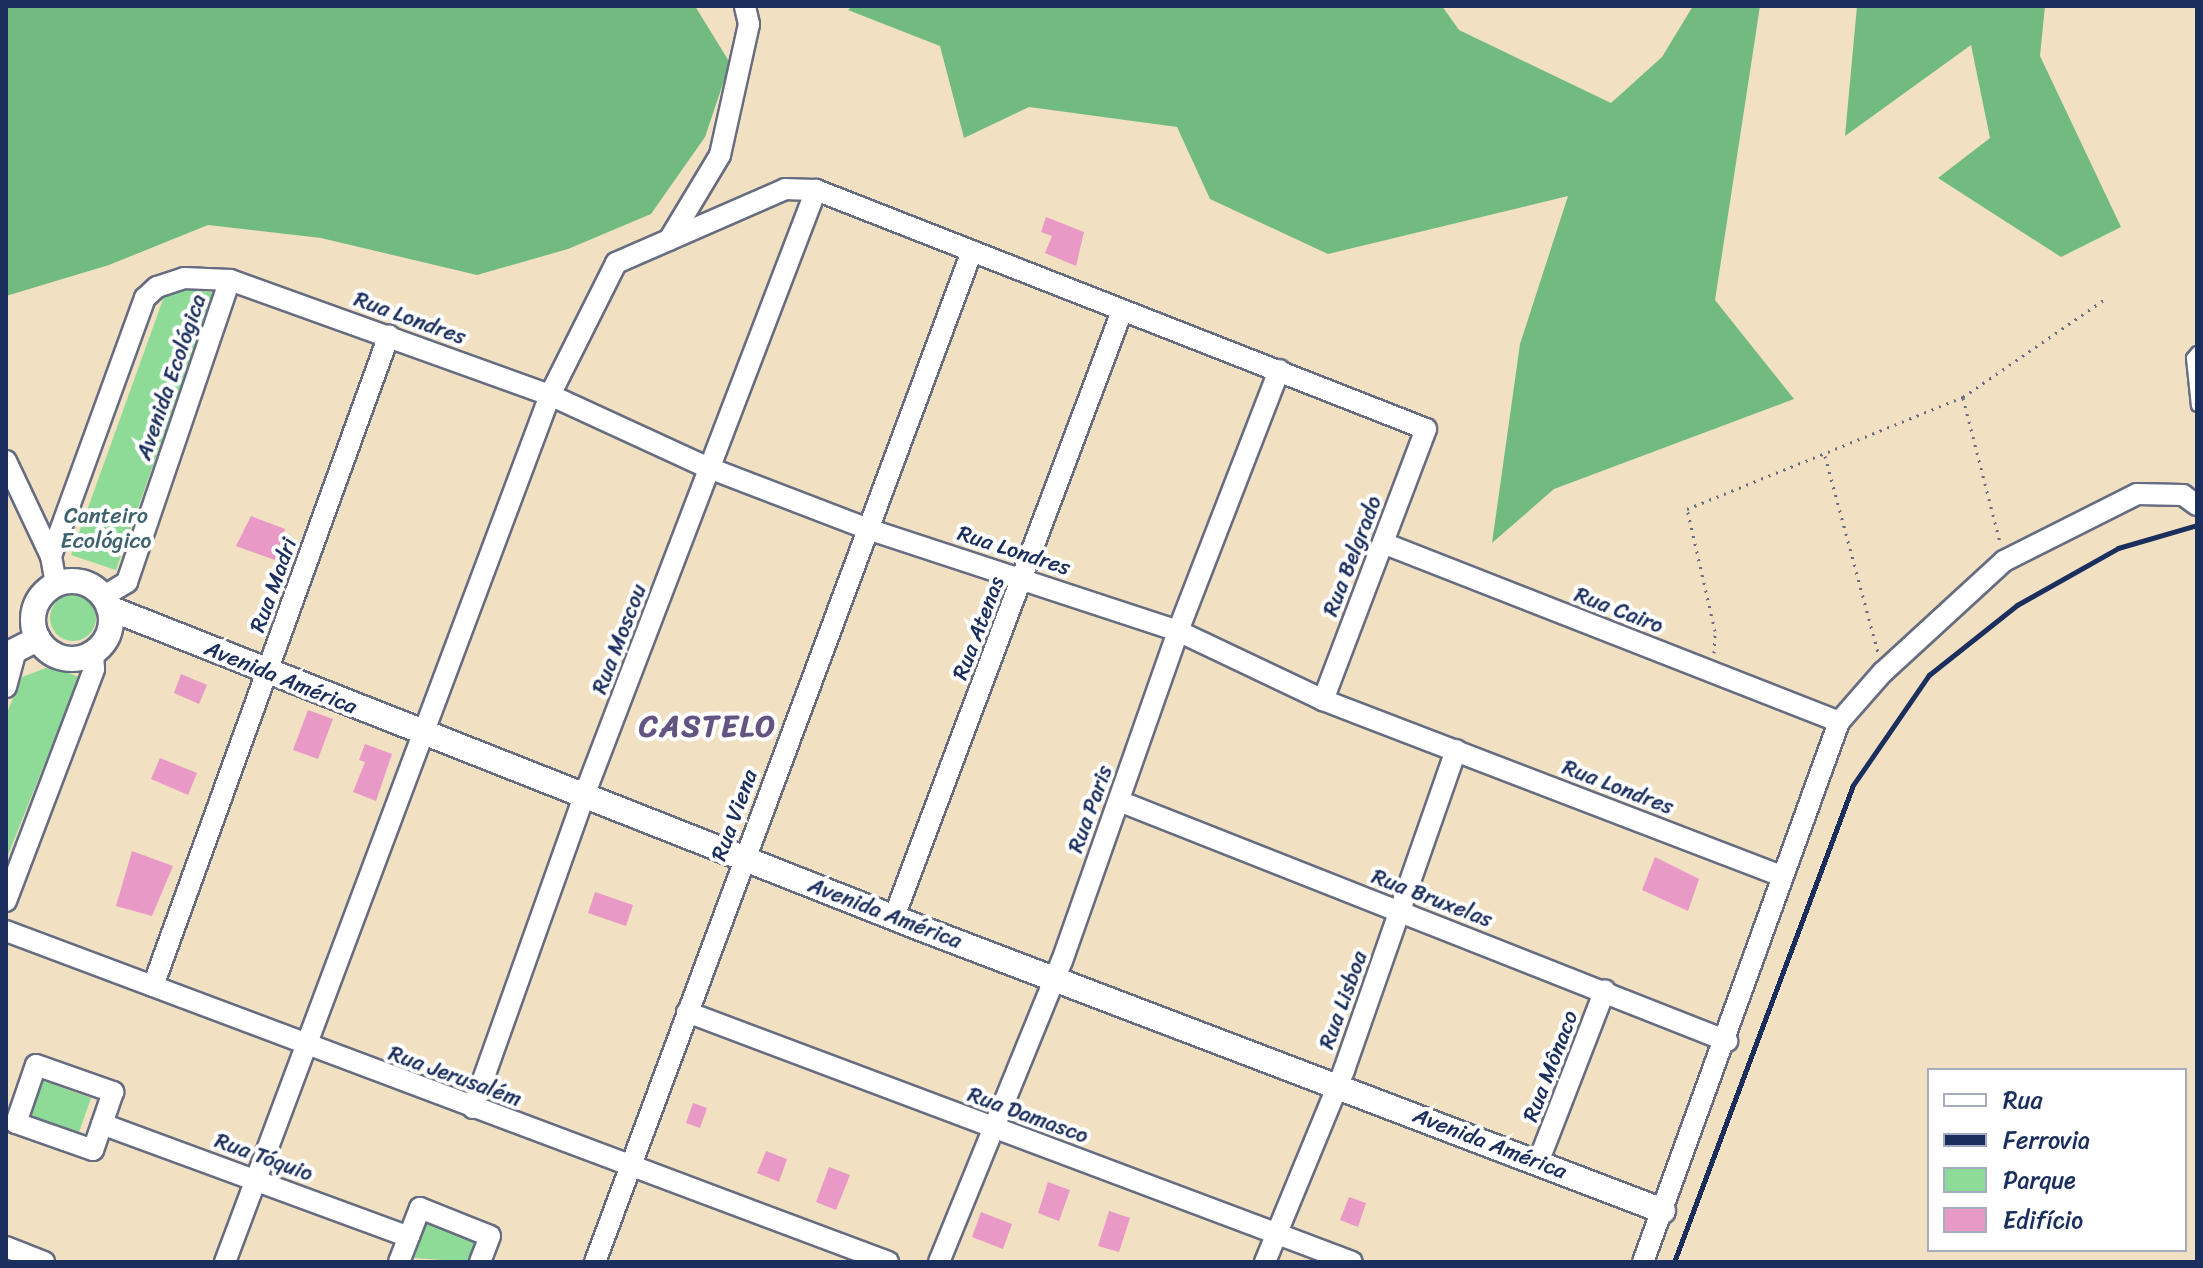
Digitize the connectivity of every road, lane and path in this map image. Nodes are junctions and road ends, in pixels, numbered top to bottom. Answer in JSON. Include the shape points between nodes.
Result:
{"nodes":[{"id":1,"x":745,"y":6,"type":"edge"},
{"id":2,"x":816,"y":190,"type":"junction"},
{"id":3,"x":669,"y":240,"type":"junction"},
{"id":4,"x":972,"y":251,"type":"junction"},
{"id":5,"x":230,"y":280,"type":"junction"},
{"id":6,"x":2105,"y":299,"type":"dead end"},
{"id":7,"x":1122,"y":311,"type":"junction"},
{"id":8,"x":389,"y":335,"type":"junction"},
{"id":9,"x":2197,"y":352,"type":"edge"},
{"id":10,"x":1279,"y":370,"type":"junction"},
{"id":11,"x":550,"y":395,"type":"junction"},
{"id":12,"x":1963,"y":397,"type":"junction"},
{"id":13,"x":2197,"y":406,"type":"edge"},
{"id":14,"x":1824,"y":455,"type":"junction"},
{"id":15,"x":6,"y":461,"type":"edge"},
{"id":16,"x":709,"y":468,"type":"junction"},
{"id":17,"x":2197,"y":505,"type":"edge"},
{"id":18,"x":865,"y":528,"type":"junction"},
{"id":19,"x":1383,"y":543,"type":"junction"},
{"id":20,"x":51,"y":556,"type":"junction"},
{"id":21,"x":2004,"y":561,"type":"junction"},
{"id":22,"x":1023,"y":576,"type":"junction"},
{"id":23,"x":56,"y":583,"type":"junction"},
{"id":24,"x":106,"y":602,"type":"junction"},
{"id":25,"x":1178,"y":631,"type":"junction"},
{"id":26,"x":20,"y":648,"type":"edge"},
{"id":27,"x":93,"y":653,"type":"junction"},
{"id":28,"x":1883,"y":672,"type":"junction"},
{"id":29,"x":266,"y":673,"type":"junction"},
{"id":30,"x":1713,"y":673,"type":"junction"},
{"id":31,"x":6,"y":687,"type":"edge"},
{"id":32,"x":1323,"y":700,"type":"junction"},
{"id":33,"x":1839,"y":722,"type":"junction"},
{"id":34,"x":425,"y":733,"type":"junction"},
{"id":35,"x":1456,"y":750,"type":"junction"},
{"id":36,"x":585,"y":793,"type":"junction"},
{"id":37,"x":1119,"y":801,"type":"junction"},
{"id":38,"x":745,"y":858,"type":"junction"},
{"id":39,"x":1780,"y":875,"type":"junction"},
{"id":40,"x":6,"y":901,"type":"edge"},
{"id":41,"x":1400,"y":913,"type":"junction"},
{"id":42,"x":894,"y":917,"type":"junction"},
{"id":43,"x":6,"y":931,"type":"edge"},
{"id":44,"x":1054,"y":979,"type":"junction"},
{"id":45,"x":153,"y":986,"type":"junction"},
{"id":46,"x":1605,"y":990,"type":"junction"},
{"id":47,"x":687,"y":1012,"type":"junction"},
{"id":48,"x":1727,"y":1041,"type":"junction"},
{"id":49,"x":307,"y":1046,"type":"junction"},
{"id":50,"x":1336,"y":1086,"type":"junction"},
{"id":51,"x":473,"y":1108,"type":"junction"},
{"id":52,"x":102,"y":1124,"type":"junction"},
{"id":53,"x":992,"y":1128,"type":"junction"},
{"id":54,"x":1539,"y":1160,"type":"junction"},
{"id":55,"x":628,"y":1166,"type":"junction"},
{"id":56,"x":255,"y":1178,"type":"junction"},
{"id":57,"x":1663,"y":1211,"type":"junction"},
{"id":58,"x":1277,"y":1233,"type":"junction"},
{"id":59,"x":409,"y":1237,"type":"junction"},
{"id":60,"x":6,"y":1247,"type":"edge"},
{"id":61,"x":44,"y":1262,"type":"edge"},
{"id":62,"x":225,"y":1262,"type":"edge"},
{"id":63,"x":399,"y":1262,"type":"edge"},
{"id":64,"x":480,"y":1262,"type":"edge"},
{"id":65,"x":595,"y":1262,"type":"edge"},
{"id":66,"x":888,"y":1262,"type":"edge"},
{"id":67,"x":939,"y":1262,"type":"edge"},
{"id":68,"x":1265,"y":1262,"type":"edge"},
{"id":69,"x":1352,"y":1262,"type":"edge"},
{"id":70,"x":1643,"y":1262,"type":"edge"}],
"edges":[{"from":1,"to":3,"type":"street","via":[[749,24],[720,155]]},
{"from":2,"to":3,"type":"street","via":[[785,189]]},
{"from":2,"to":4,"type":"street"},
{"from":2,"to":16,"type":"street","name":"Rua Moscou"},
{"from":3,"to":11,"type":"street","via":[[616,263]]},
{"from":4,"to":7,"type":"street"},
{"from":4,"to":18,"type":"street","name":"Rua Viena"},
{"from":5,"to":8,"type":"street","name":"Rua Londres"},
{"from":5,"to":20,"type":"street","name":"Avenida Ecológica","via":[[184,278],[157,287],[145,298]]},
{"from":5,"to":24,"type":"street","name":"Avenida Ecológica","via":[[127,582]]},
{"from":6,"to":12,"type":"path"},
{"from":7,"to":10,"type":"street"},
{"from":7,"to":22,"type":"street","name":"Rua Atenas"},
{"from":8,"to":11,"type":"street","name":"Rua Londres"},
{"from":8,"to":29,"type":"street","name":"Rua Madri"},
{"from":9,"to":13,"type":"lane","via":[[2192,358]]},
{"from":10,"to":19,"type":"street","name":"Rua Belgrado","via":[[1426,429]]},
{"from":10,"to":25,"type":"street","name":"Rua Paris"},
{"from":11,"to":16,"type":"street","name":"Rua Londres"},
{"from":11,"to":34,"type":"street"},
{"from":12,"to":14,"type":"path"},
{"from":12,"to":21,"type":"path"},
{"from":14,"to":28,"type":"path"},
{"from":14,"to":30,"type":"path","via":[[1687,509],[1715,631]]},
{"from":15,"to":20,"type":"street"},
{"from":16,"to":18,"type":"street","name":"Rua Londres"},
{"from":16,"to":36,"type":"street","name":"Rua Moscou"},
{"from":17,"to":21,"type":"street","via":[[2183,495],[2137,494]]},
{"from":18,"to":22,"type":"street","name":"Rua Londres"},
{"from":18,"to":38,"type":"street","name":"Rua Viena"},
{"from":19,"to":30,"type":"street","name":"Rua Cairo"},
{"from":19,"to":32,"type":"street","name":"Rua Belgrado"},
{"from":20,"to":23,"type":"street"},
{"from":21,"to":28,"type":"street"},
{"from":22,"to":25,"type":"street","name":"Rua Londres"},
{"from":22,"to":42,"type":"street","name":"Rua Atenas"},
{"from":23,"to":24,"type":"street","name":"Avenida América","via":[[82,581]]},
{"from":23,"to":26,"type":"street","via":[[37,601],[33,627]]},
{"from":24,"to":27,"type":"street","via":[[109,633]]},
{"from":24,"to":29,"type":"street","name":"Avenida América"},
{"from":25,"to":32,"type":"street","name":"Rua Londres"},
{"from":25,"to":37,"type":"street","name":"Rua Paris"},
{"from":26,"to":27,"type":"street","via":[[45,649],[69,659]]},
{"from":26,"to":31,"type":"street"},
{"from":27,"to":40,"type":"street","via":[[94,669]]},
{"from":28,"to":33,"type":"street"},
{"from":29,"to":34,"type":"street","name":"Avenida América"},
{"from":29,"to":45,"type":"street","name":"Rua Madri"},
{"from":30,"to":33,"type":"street","name":"Rua Cairo"},
{"from":32,"to":35,"type":"street","name":"Rua Londres"},
{"from":33,"to":39,"type":"street"},
{"from":34,"to":36,"type":"street","name":"Avenida América"},
{"from":34,"to":49,"type":"street"},
{"from":35,"to":39,"type":"street","name":"Rua Londres"},
{"from":35,"to":41,"type":"street","name":"Rua Lisboa"},
{"from":36,"to":38,"type":"street","name":"Avenida América"},
{"from":36,"to":51,"type":"street","name":"Rua Moscou"},
{"from":37,"to":41,"type":"street","name":"Rua Bruxelas"},
{"from":37,"to":44,"type":"street","name":"Rua Paris"},
{"from":38,"to":42,"type":"street","name":"Avenida América"},
{"from":38,"to":47,"type":"street","name":"Rua Viena"},
{"from":39,"to":48,"type":"street"},
{"from":41,"to":46,"type":"street","name":"Rua Bruxelas"},
{"from":41,"to":50,"type":"street","name":"Rua Lisboa"},
{"from":42,"to":44,"type":"street","name":"Avenida América"},
{"from":43,"to":45,"type":"street","name":"Rua Jerusalém"},
{"from":44,"to":50,"type":"street","name":"Avenida América"},
{"from":44,"to":53,"type":"street","name":"Rua Paris"},
{"from":45,"to":49,"type":"street","name":"Rua Jerusalém"},
{"from":46,"to":48,"type":"street","name":"Rua Bruxelas"},
{"from":46,"to":54,"type":"street","name":"Rua Mônaco"},
{"from":47,"to":53,"type":"street","name":"Rua Damasco"},
{"from":47,"to":55,"type":"street","name":"Rua Viena"},
{"from":48,"to":57,"type":"street"},
{"from":49,"to":51,"type":"street","name":"Rua Jerusalém"},
{"from":49,"to":56,"type":"street"},
{"from":50,"to":54,"type":"street","name":"Avenida América"},
{"from":50,"to":58,"type":"street","name":"Rua Lisboa"},
{"from":51,"to":55,"type":"street","name":"Rua Jerusalém"},
{"from":52,"to":52,"type":"street","via":[[113,1092],[36,1065],[16,1123],[93,1150]]},
{"from":52,"to":56,"type":"street","name":"Rua Tóquio"},
{"from":53,"to":58,"type":"street","name":"Rua Damasco"},
{"from":53,"to":67,"type":"street","name":"Rua Paris"},
{"from":54,"to":57,"type":"street","name":"Avenida América"},
{"from":55,"to":65,"type":"street","name":"Rua Viena"},
{"from":55,"to":66,"type":"street","name":"Rua Jerusalém"},
{"from":56,"to":59,"type":"street","name":"Rua Tóquio"},
{"from":56,"to":62,"type":"street"},
{"from":57,"to":70,"type":"street"},
{"from":58,"to":68,"type":"street","name":"Rua Lisboa"},
{"from":58,"to":69,"type":"street","name":"Rua Damasco"},
{"from":59,"to":63,"type":"street"},
{"from":59,"to":64,"type":"street","via":[[420,1208],[490,1236]]},
{"from":60,"to":61,"type":"street"}]}
